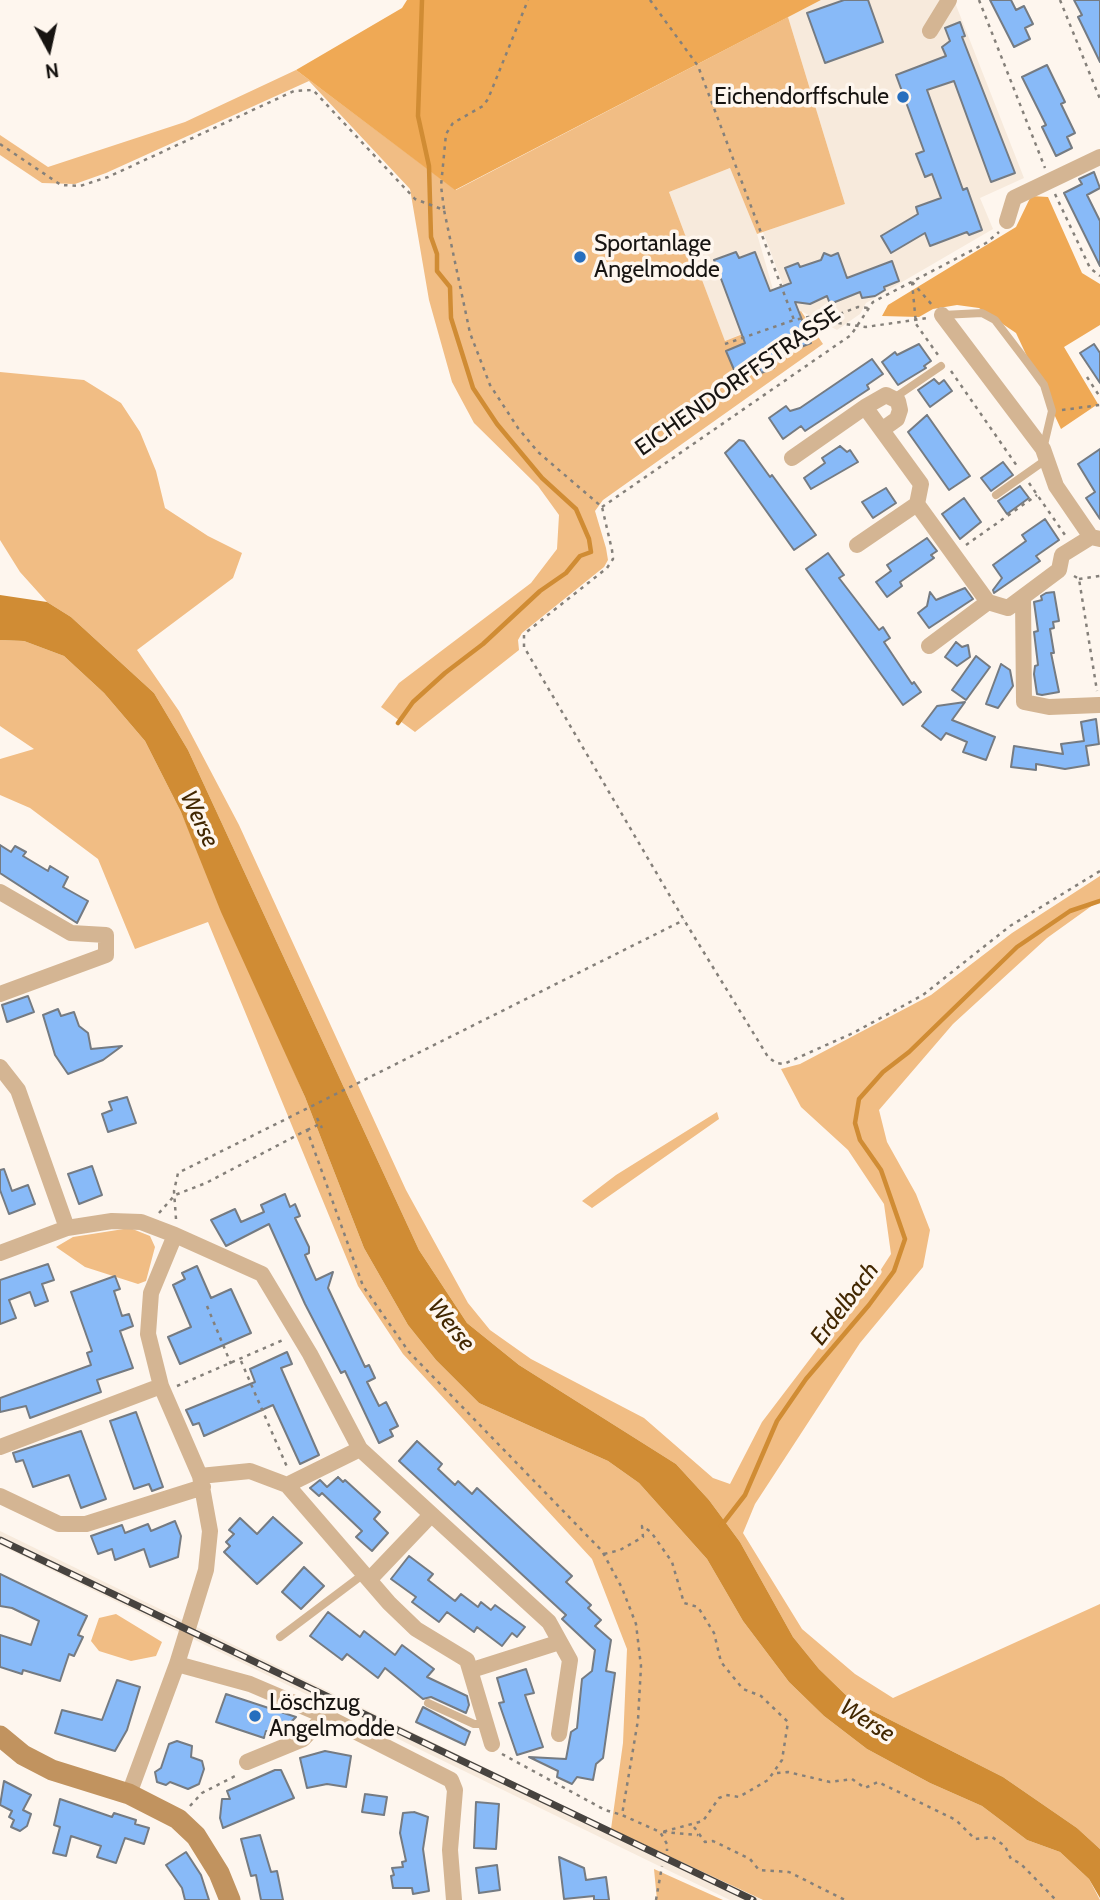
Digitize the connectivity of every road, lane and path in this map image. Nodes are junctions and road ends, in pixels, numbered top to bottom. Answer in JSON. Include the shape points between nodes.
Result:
{"nodes":[{"id":1,"x":528,"y":0,"type":"edge"},
{"id":2,"x":650,"y":0,"type":"edge"},
{"id":3,"x":949,"y":0,"type":"edge"},
{"id":4,"x":979,"y":0,"type":"edge"},
{"id":5,"x":1060,"y":0,"type":"edge"},
{"id":6,"x":930,"y":31,"type":"dead end"},
{"id":7,"x":1003,"y":65,"type":"dead end"},
{"id":8,"x":1100,"y":99,"type":"edge"},
{"id":9,"x":0,"y":144,"type":"edge"},
{"id":10,"x":1100,"y":157,"type":"edge"},
{"id":11,"x":441,"y":209,"type":"junction"},
{"id":12,"x":1007,"y":221,"type":"joint"},
{"id":13,"x":912,"y":282,"type":"junction"},
{"id":14,"x":868,"y":308,"type":"junction"},
{"id":15,"x":942,"y":315,"type":"junction"},
{"id":16,"x":794,"y":320,"type":"junction"},
{"id":17,"x":915,"y":320,"type":"junction"},
{"id":18,"x":838,"y":323,"type":"junction"},
{"id":19,"x":857,"y":326,"type":"junction"},
{"id":20,"x":726,"y":344,"type":"dead end"},
{"id":21,"x":941,"y":366,"type":"dead end"},
{"id":22,"x":1087,"y":377,"type":"dead end"},
{"id":23,"x":1100,"y":397,"type":"edge"},
{"id":24,"x":894,"y":398,"type":"junction"},
{"id":25,"x":1100,"y":405,"type":"edge"},
{"id":26,"x":866,"y":407,"type":"junction"},
{"id":27,"x":1052,"y":411,"type":"junction"},
{"id":28,"x":883,"y":429,"type":"junction"},
{"id":29,"x":1045,"y":454,"type":"junction"},
{"id":30,"x":792,"y":458,"type":"dead end"},
{"id":31,"x":1024,"y":475,"type":"junction"},
{"id":32,"x":996,"y":495,"type":"dead end"},
{"id":33,"x":1037,"y":495,"type":"junction"},
{"id":34,"x":917,"y":504,"type":"junction"},
{"id":35,"x":602,"y":507,"type":"junction"},
{"id":36,"x":1095,"y":538,"type":"edge"},
{"id":37,"x":857,"y":545,"type":"dead end"},
{"id":38,"x":1074,"y":547,"type":"junction"},
{"id":39,"x":953,"y":554,"type":"junction"},
{"id":40,"x":1059,"y":570,"type":"junction"},
{"id":41,"x":1100,"y":576,"type":"edge"},
{"id":42,"x":1079,"y":579,"type":"junction"},
{"id":43,"x":1023,"y":598,"type":"junction"},
{"id":44,"x":988,"y":603,"type":"junction"},
{"id":45,"x":929,"y":646,"type":"dead end"},
{"id":46,"x":1099,"y":705,"type":"edge"},
{"id":47,"x":1100,"y":871,"type":"edge"},
{"id":48,"x":0,"y":892,"type":"edge"},
{"id":49,"x":684,"y":920,"type":"junction"},
{"id":50,"x":0,"y":994,"type":"edge"},
{"id":51,"x":0,"y":1067,"type":"edge"},
{"id":52,"x":317,"y":1118,"type":"dead end"},
{"id":53,"x":320,"y":1124,"type":"junction"},
{"id":54,"x":322,"y":1128,"type":"dead end"},
{"id":55,"x":307,"y":1130,"type":"junction"},
{"id":56,"x":175,"y":1195,"type":"junction"},
{"id":57,"x":152,"y":1225,"type":"junction"},
{"id":58,"x":67,"y":1228,"type":"junction"},
{"id":59,"x":175,"y":1235,"type":"junction"},
{"id":60,"x":0,"y":1253,"type":"edge"},
{"id":61,"x":207,"y":1306,"type":"dead end"},
{"id":62,"x":296,"y":1334,"type":"junction"},
{"id":63,"x":241,"y":1360,"type":"junction"},
{"id":64,"x":231,"y":1364,"type":"junction"},
{"id":65,"x":162,"y":1389,"type":"junction"},
{"id":66,"x":0,"y":1447,"type":"edge"},
{"id":67,"x":360,"y":1449,"type":"junction"},
{"id":68,"x":201,"y":1482,"type":"junction"},
{"id":69,"x":287,"y":1485,"type":"junction"},
{"id":70,"x":0,"y":1496,"type":"edge"},
{"id":71,"x":431,"y":1515,"type":"junction"},
{"id":72,"x":604,"y":1554,"type":"junction"},
{"id":73,"x":367,"y":1576,"type":"junction"},
{"id":74,"x":280,"y":1637,"type":"dead end"},
{"id":75,"x":560,"y":1642,"type":"junction"},
{"id":76,"x":177,"y":1664,"type":"junction"},
{"id":77,"x":472,"y":1670,"type":"junction"},
{"id":78,"x":428,"y":1703,"type":"dead end"},
{"id":79,"x":325,"y":1716,"type":"junction"},
{"id":80,"x":487,"y":1724,"type":"junction"},
{"id":81,"x":559,"y":1734,"type":"dead end"},
{"id":82,"x":0,"y":1736,"type":"edge"},
{"id":83,"x":492,"y":1744,"type":"joint"},
{"id":84,"x":247,"y":1762,"type":"joint"},
{"id":85,"x":775,"y":1774,"type":"junction"},
{"id":86,"x":129,"y":1794,"type":"junction"},
{"id":87,"x":188,"y":1809,"type":"dead end"},
{"id":88,"x":622,"y":1815,"type":"junction"},
{"id":89,"x":693,"y":1826,"type":"junction"},
{"id":90,"x":660,"y":1832,"type":"junction"},
{"id":91,"x":699,"y":1835,"type":"junction"},
{"id":92,"x":667,"y":1851,"type":"dead end"},
{"id":93,"x":662,"y":1866,"type":"dead end"},
{"id":94,"x":230,"y":1900,"type":"edge"},
{"id":95,"x":454,"y":1900,"type":"edge"},
{"id":96,"x":656,"y":1900,"type":"edge"},
{"id":97,"x":845,"y":1900,"type":"edge"},
{"id":98,"x":1056,"y":1900,"type":"edge"}],
"edges":[{"from":1,"to":11,"type":"path","via":[[488,99],[453,123],[446,134]]},
{"from":2,"to":16,"type":"path","via":[[698,66]]},
{"from":3,"to":6,"type":"street"},
{"from":4,"to":7,"type":"path"},
{"from":5,"to":8,"type":"path"},
{"from":9,"to":11,"type":"path","via":[[61,186],[92,183],[304,89],[313,90],[415,199]]},
{"from":10,"to":12,"type":"street","via":[[1014,198]]},
{"from":11,"to":35,"type":"path","via":[[470,333],[490,385],[537,452]]},
{"from":12,"to":13,"type":"path","name":"EICHENDORFFSTRASSE","via":[[986,243]]},
{"from":13,"to":14,"type":"path","name":"EICHENDORFFSTRASSE"},
{"from":13,"to":15,"type":"path"},
{"from":13,"to":17,"type":"path"},
{"from":14,"to":18,"type":"path","via":[[842,313]]},
{"from":14,"to":19,"type":"path","name":"EICHENDORFFSTRASSE"},
{"from":15,"to":17,"type":"path"},
{"from":15,"to":27,"type":"lane","via":[[982,313],[995,320],[1044,385]]},
{"from":15,"to":29,"type":"street"},
{"from":16,"to":18,"type":"path","via":[[818,315]]},
{"from":16,"to":20,"type":"path"},
{"from":17,"to":19,"type":"path"},
{"from":17,"to":31,"type":"path"},
{"from":18,"to":19,"type":"path"},
{"from":19,"to":35,"type":"path","name":"EICHENDORFFSTRASSE","via":[[851,335]]},
{"from":21,"to":24,"type":"lane"},
{"from":22,"to":23,"type":"path"},
{"from":24,"to":26,"type":"street","via":[[881,396]]},
{"from":24,"to":28,"type":"street","via":[[900,414]]},
{"from":25,"to":27,"type":"path"},
{"from":26,"to":28,"type":"street"},
{"from":26,"to":30,"type":"street"},
{"from":27,"to":29,"type":"lane"},
{"from":28,"to":34,"type":"street","via":[[921,484]]},
{"from":29,"to":31,"type":"lane"},
{"from":29,"to":36,"type":"street","via":[[1056,486]]},
{"from":31,"to":32,"type":"lane"},
{"from":31,"to":33,"type":"path"},
{"from":33,"to":38,"type":"path"},
{"from":33,"to":39,"type":"path"},
{"from":34,"to":37,"type":"street"},
{"from":34,"to":39,"type":"street"},
{"from":35,"to":49,"type":"path","via":[[613,559],[524,634],[524,647]]},
{"from":36,"to":38,"type":"street"},
{"from":38,"to":40,"type":"street","via":[[1062,555]]},
{"from":39,"to":44,"type":"street"},
{"from":40,"to":42,"type":"path"},
{"from":40,"to":43,"type":"street"},
{"from":41,"to":42,"type":"path"},
{"from":42,"to":46,"type":"path"},
{"from":43,"to":44,"type":"street","via":[[1008,608]]},
{"from":43,"to":46,"type":"street","via":[[1024,702],[1049,707]]},
{"from":44,"to":45,"type":"street"},
{"from":47,"to":49,"type":"path","via":[[1010,926],[923,995],[784,1064],[768,1057]]},
{"from":48,"to":50,"type":"street","via":[[71,933],[106,935],[106,955]]},
{"from":49,"to":56,"type":"path","via":[[178,1173]]},
{"from":51,"to":58,"type":"street","via":[[18,1090]]},
{"from":52,"to":53,"type":"path"},
{"from":53,"to":54,"type":"path"},
{"from":53,"to":55,"type":"path"},
{"from":55,"to":56,"type":"path"},
{"from":55,"to":72,"type":"path","via":[[363,1286],[409,1352]]},
{"from":56,"to":57,"type":"path"},
{"from":56,"to":59,"type":"path"},
{"from":57,"to":58,"type":"street","via":[[111,1221]]},
{"from":57,"to":59,"type":"street"},
{"from":58,"to":60,"type":"street"},
{"from":59,"to":62,"type":"street","via":[[262,1274]]},
{"from":59,"to":65,"type":"street","via":[[148,1310],[151,1355]]},
{"from":61,"to":64,"type":"path"},
{"from":62,"to":63,"type":"path"},
{"from":62,"to":67,"type":"street"},
{"from":63,"to":64,"type":"path"},
{"from":63,"to":69,"type":"path","via":[[287,1469]]},
{"from":64,"to":65,"type":"path"},
{"from":65,"to":66,"type":"street"},
{"from":65,"to":68,"type":"street"},
{"from":67,"to":69,"type":"street"},
{"from":67,"to":71,"type":"street"},
{"from":68,"to":69,"type":"street","via":[[250,1471]]},
{"from":68,"to":70,"type":"street","via":[[86,1524],[60,1524]]},
{"from":68,"to":76,"type":"street","via":[[210,1531],[206,1570]]},
{"from":69,"to":73,"type":"street"},
{"from":71,"to":73,"type":"street"},
{"from":71,"to":75,"type":"street","via":[[550,1622]]},
{"from":72,"to":85,"type":"path","via":[[643,1537],[642,1526],[663,1546],[684,1603],[698,1607],[714,1633],[721,1662],[743,1689],[761,1696],[788,1722]]},
{"from":72,"to":88,"type":"path","via":[[636,1624],[641,1667],[638,1720]]},
{"from":73,"to":74,"type":"lane"},
{"from":73,"to":77,"type":"street","via":[[416,1629],[457,1651]]},
{"from":75,"to":77,"type":"street"},
{"from":75,"to":81,"type":"street","via":[[570,1660]]},
{"from":76,"to":79,"type":"street","via":[[250,1684]]},
{"from":76,"to":86,"type":"street"},
{"from":77,"to":80,"type":"street"},
{"from":78,"to":80,"type":"lane","via":[[474,1724]]},
{"from":79,"to":84,"type":"street","via":[[303,1739]]},
{"from":79,"to":95,"type":"street","via":[[451,1780],[455,1790],[450,1850]]},
{"from":80,"to":83,"type":"street"},
{"from":82,"to":86,"type":"street","via":[[52,1770]]},
{"from":83,"to":88,"type":"path","via":[[504,1757]]},
{"from":84,"to":87,"type":"path","via":[[250,1769],[202,1793]]},
{"from":85,"to":89,"type":"path","via":[[750,1793],[719,1798],[703,1821]]},
{"from":85,"to":98,"type":"path","via":[[788,1772],[830,1782],[852,1779],[865,1788],[878,1782],[957,1820],[975,1839],[992,1837]]},
{"from":86,"to":94,"type":"street","via":[[156,1806],[196,1836]]},
{"from":88,"to":90,"type":"path"},
{"from":89,"to":90,"type":"path"},
{"from":89,"to":91,"type":"path"},
{"from":90,"to":91,"type":"path"},
{"from":90,"to":92,"type":"path"},
{"from":91,"to":97,"type":"path","via":[[705,1842],[713,1841],[750,1859],[759,1870],[789,1872]]},
{"from":93,"to":96,"type":"path"}]}
